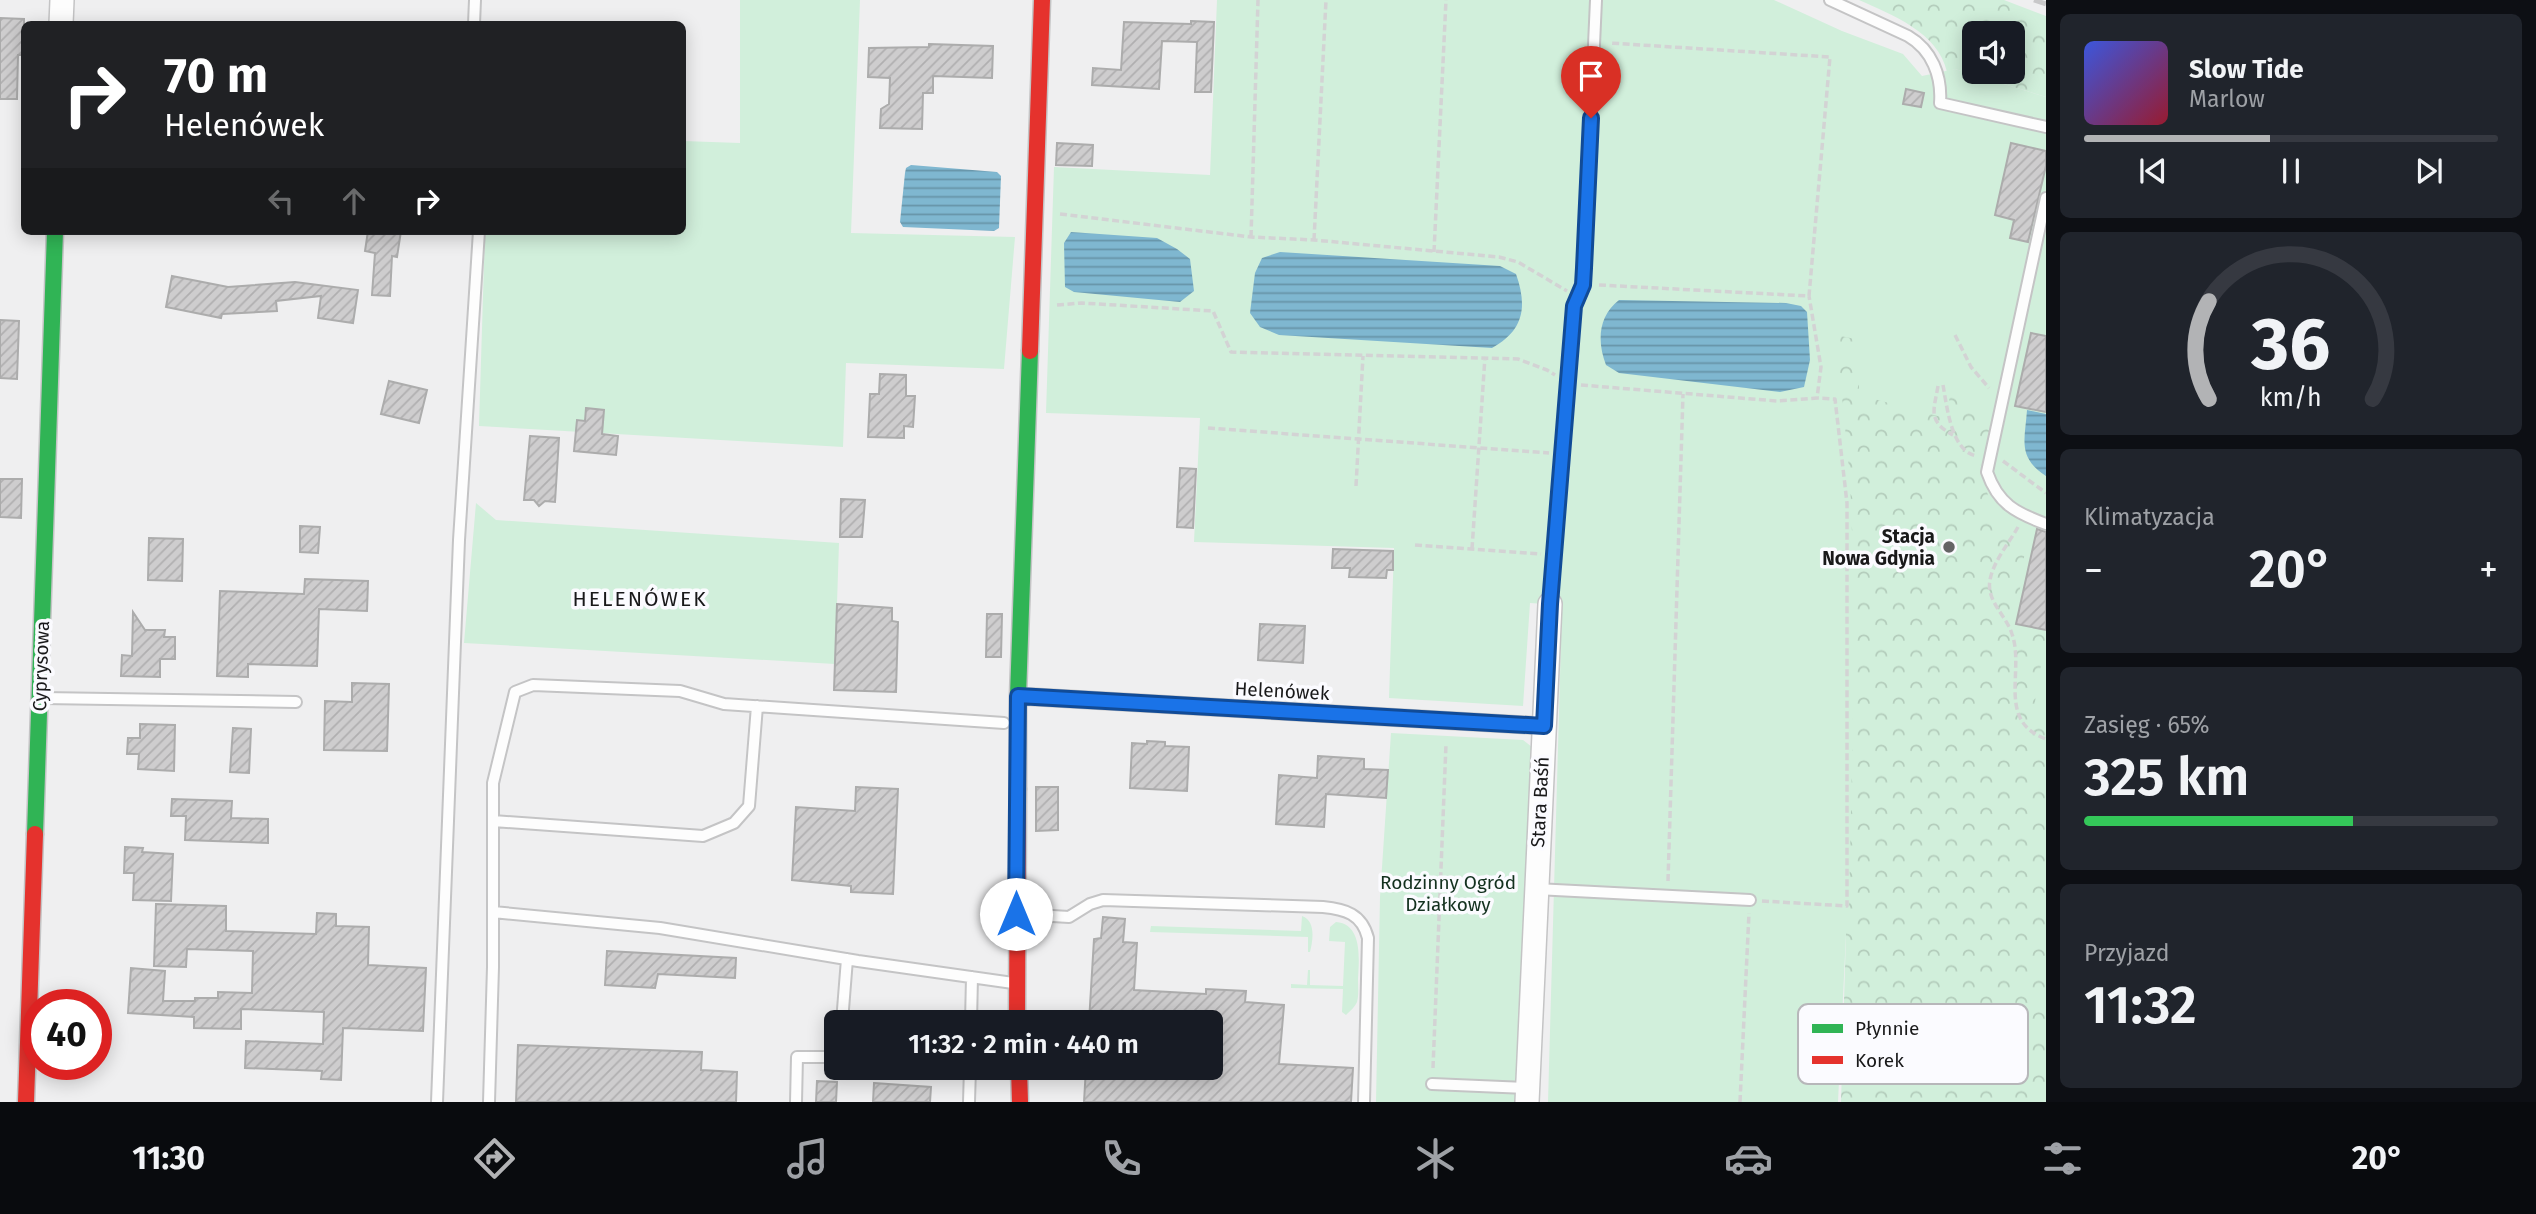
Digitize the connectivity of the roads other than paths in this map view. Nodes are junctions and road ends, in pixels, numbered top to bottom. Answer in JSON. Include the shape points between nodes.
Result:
{"nodes":[{"id":1,"x":62,"y":0,"type":"edge"},
{"id":2,"x":475,"y":0,"type":"edge"},
{"id":3,"x":1042,"y":0,"type":"edge"},
{"id":4,"x":1596,"y":0,"type":"edge"},
{"id":5,"x":1829,"y":0,"type":"edge"},
{"id":6,"x":61,"y":21,"type":"edge"},
{"id":7,"x":474,"y":21,"type":"edge"},
{"id":8,"x":2046,"y":127,"type":"edge"},
{"id":9,"x":2046,"y":198,"type":"edge"},
{"id":10,"x":55,"y":235,"type":"edge"},
{"id":11,"x":479,"y":235,"type":"edge"},
{"id":12,"x":2046,"y":524,"type":"edge"},
{"id":13,"x":1550,"y":604,"type":"joint"},
{"id":14,"x":1018,"y":696,"type":"junction"},
{"id":15,"x":40,"y":698,"type":"junction"},
{"id":16,"x":296,"y":702,"type":"dead end"},
{"id":17,"x":757,"y":706,"type":"junction"},
{"id":18,"x":1004,"y":723,"type":"dead end"},
{"id":19,"x":1544,"y":726,"type":"junction"},
{"id":20,"x":493,"y":821,"type":"junction"},
{"id":21,"x":1536,"y":889,"type":"junction"},
{"id":22,"x":1750,"y":900,"type":"road end"},
{"id":23,"x":493,"y":912,"type":"junction"},
{"id":24,"x":1016,"y":914,"type":"junction"},
{"id":25,"x":848,"y":960,"type":"junction"},
{"id":26,"x":972,"y":977,"type":"junction"},
{"id":27,"x":1016,"y":983,"type":"junction"},
{"id":28,"x":843,"y":1010,"type":"edge"},
{"id":29,"x":971,"y":1010,"type":"edge"},
{"id":30,"x":1017,"y":1010,"type":"edge"},
{"id":31,"x":824,"y":1056,"type":"edge"},
{"id":32,"x":970,"y":1080,"type":"edge"},
{"id":33,"x":1019,"y":1080,"type":"edge"},
{"id":34,"x":1432,"y":1084,"type":"road end"},
{"id":35,"x":1527,"y":1095,"type":"edge"},
{"id":36,"x":26,"y":1102,"type":"edge"},
{"id":37,"x":438,"y":1102,"type":"edge"},
{"id":38,"x":489,"y":1102,"type":"edge"},
{"id":39,"x":796,"y":1102,"type":"edge"},
{"id":40,"x":969,"y":1102,"type":"edge"},
{"id":41,"x":1020,"y":1102,"type":"edge"},
{"id":42,"x":1364,"y":1102,"type":"edge"}],
"edges":[{"from":1,"to":6,"type":"street"},
{"from":2,"to":7,"type":"lane"},
{"from":3,"to":14,"type":"street"},
{"from":4,"to":13,"type":"lane","name":"Stara Baśń","via":[[1583,285],[1574,306]]},
{"from":5,"to":8,"type":"lane","via":[[1918,43],[1936,69],[1940,103]]},
{"from":9,"to":12,"type":"lane","via":[[1987,472],[2002,500],[2024,516]]},
{"from":10,"to":15,"type":"street","name":"Cyprysowa"},
{"from":11,"to":37,"type":"lane","via":[[460,540]]},
{"from":13,"to":19,"type":"street","name":"Stara Baśń"},
{"from":14,"to":19,"type":"street","name":"Helenówek"},
{"from":14,"to":24,"type":"street"},
{"from":15,"to":16,"type":"lane"},
{"from":15,"to":36,"type":"street","name":"Cyprysowa"},
{"from":17,"to":18,"type":"lane"},
{"from":17,"to":20,"type":"lane","via":[[749,806],[734,823],[703,836]]},
{"from":17,"to":20,"type":"lane","via":[[724,704],[680,691],[533,685],[515,692],[493,783]]},
{"from":19,"to":21,"type":"street","name":"Stara Baśń"},
{"from":20,"to":23,"type":"lane"},
{"from":21,"to":22,"type":"lane"},
{"from":21,"to":35,"type":"street","name":"Stara Baśń"},
{"from":23,"to":25,"type":"lane","via":[[660,928]]},
{"from":23,"to":38,"type":"lane"},
{"from":24,"to":27,"type":"street"},
{"from":24,"to":42,"type":"lane","via":[[1069,916],[1103,900],[1323,907],[1351,913],[1365,927],[1368,938]]},
{"from":25,"to":26,"type":"lane"},
{"from":25,"to":28,"type":"lane"},
{"from":26,"to":27,"type":"lane"},
{"from":26,"to":29,"type":"lane"},
{"from":27,"to":30,"type":"street"},
{"from":31,"to":39,"type":"lane","via":[[797,1057]]},
{"from":32,"to":40,"type":"lane"},
{"from":33,"to":41,"type":"street"},
{"from":34,"to":35,"type":"lane"}]}
